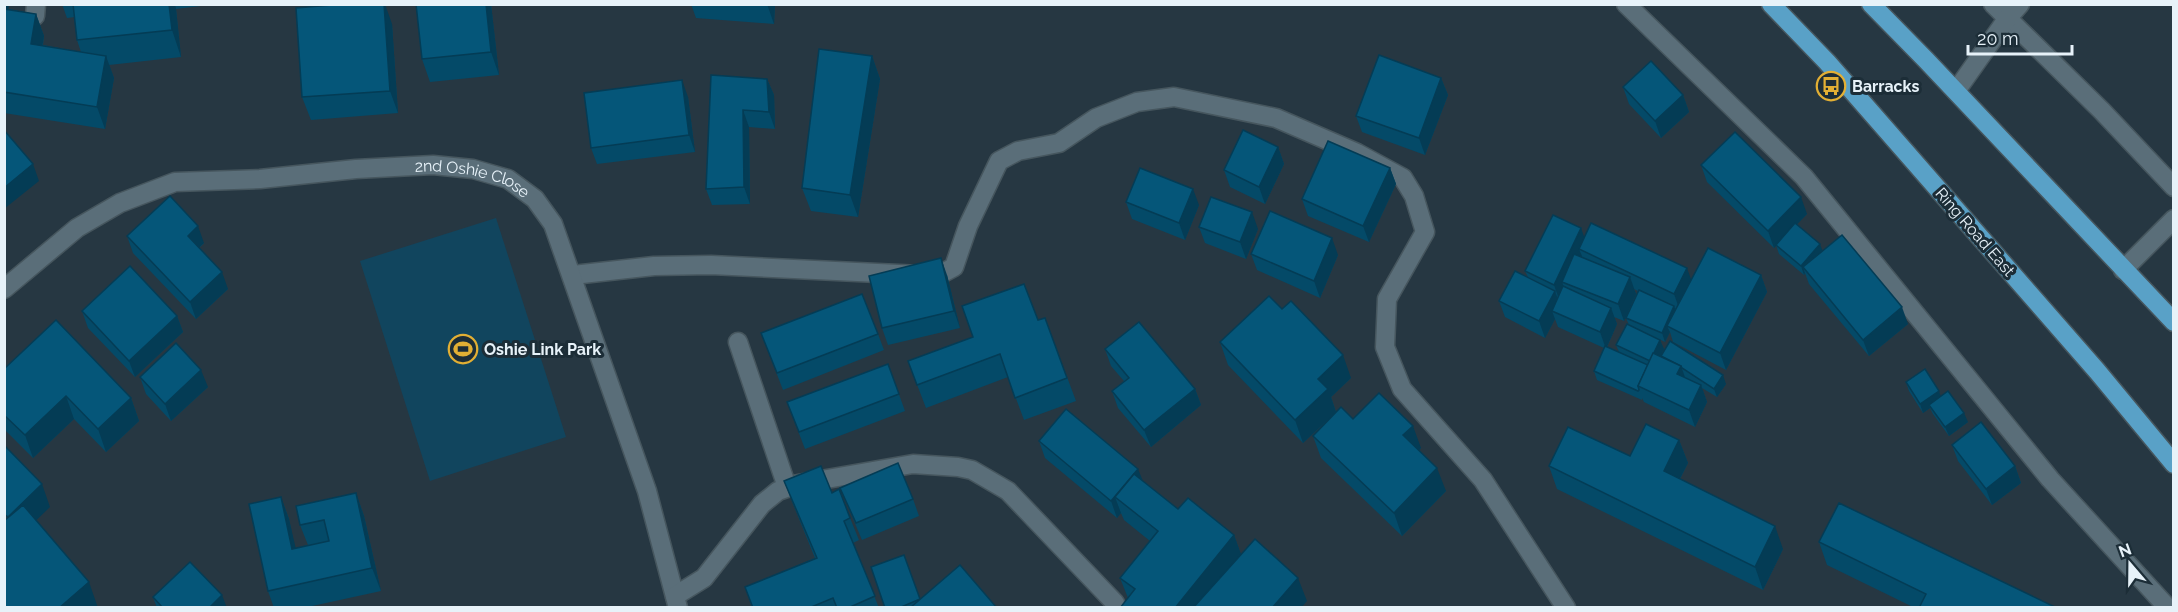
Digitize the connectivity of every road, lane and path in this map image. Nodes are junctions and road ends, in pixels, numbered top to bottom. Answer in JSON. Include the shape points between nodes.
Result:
{"nodes":[{"id":1,"x":1626,"y":4,"type":"edge"},
{"id":2,"x":1770,"y":4,"type":"edge"},
{"id":3,"x":1870,"y":4,"type":"edge"},
{"id":4,"x":1993,"y":4,"type":"edge"},
{"id":5,"x":2020,"y":4,"type":"edge"},
{"id":6,"x":2007,"y":19,"type":"junction"},
{"id":7,"x":1956,"y":92,"type":"junction"},
{"id":8,"x":2174,"y":187,"type":"edge"},
{"id":9,"x":2174,"y":219,"type":"edge"},
{"id":10,"x":2123,"y":270,"type":"junction"},
{"id":11,"x":573,"y":275,"type":"junction"},
{"id":12,"x":4,"y":289,"type":"edge"},
{"id":13,"x":2174,"y":321,"type":"edge"},
{"id":14,"x":738,"y":342,"type":"dead end"},
{"id":15,"x":2174,"y":464,"type":"edge"},
{"id":16,"x":787,"y":487,"type":"junction"},
{"id":17,"x":676,"y":602,"type":"edge"},
{"id":18,"x":1115,"y":603,"type":"dead end"},
{"id":19,"x":1566,"y":608,"type":"edge"},
{"id":20,"x":2168,"y":608,"type":"edge"}],
"edges":[{"from":1,"to":20,"type":"street","via":[[1804,177],[2050,479]]},
{"from":2,"to":15,"type":"main road","name":"Ring Road East","via":[[1827,62]]},
{"from":3,"to":7,"type":"main road"},
{"from":4,"to":6,"type":"street"},
{"from":5,"to":6,"type":"street"},
{"from":6,"to":7,"type":"street"},
{"from":6,"to":8,"type":"street"},
{"from":7,"to":10,"type":"main road"},
{"from":9,"to":10,"type":"street"},
{"from":10,"to":13,"type":"main road"},
{"from":11,"to":12,"type":"street","name":"2nd Oshie Close","via":[[553,224],[535,199],[508,179],[472,169],[432,165],[175,182],[120,203],[77,228]]},
{"from":11,"to":17,"type":"street","name":"2nd Oshie Close","via":[[647,491]]},
{"from":11,"to":19,"type":"street","via":[[654,266],[711,265],[941,274],[954,267],[968,226],[999,161],[1018,151],[1059,143],[1096,118],[1137,102],[1174,97],[1276,118],[1403,178],[1414,196],[1425,232],[1387,299],[1385,347],[1402,389],[1483,480]]},
{"from":14,"to":16,"type":"street"},
{"from":16,"to":17,"type":"street","via":[[762,504],[704,578]]},
{"from":16,"to":18,"type":"street","via":[[913,464],[972,470],[1008,491]]}]}
